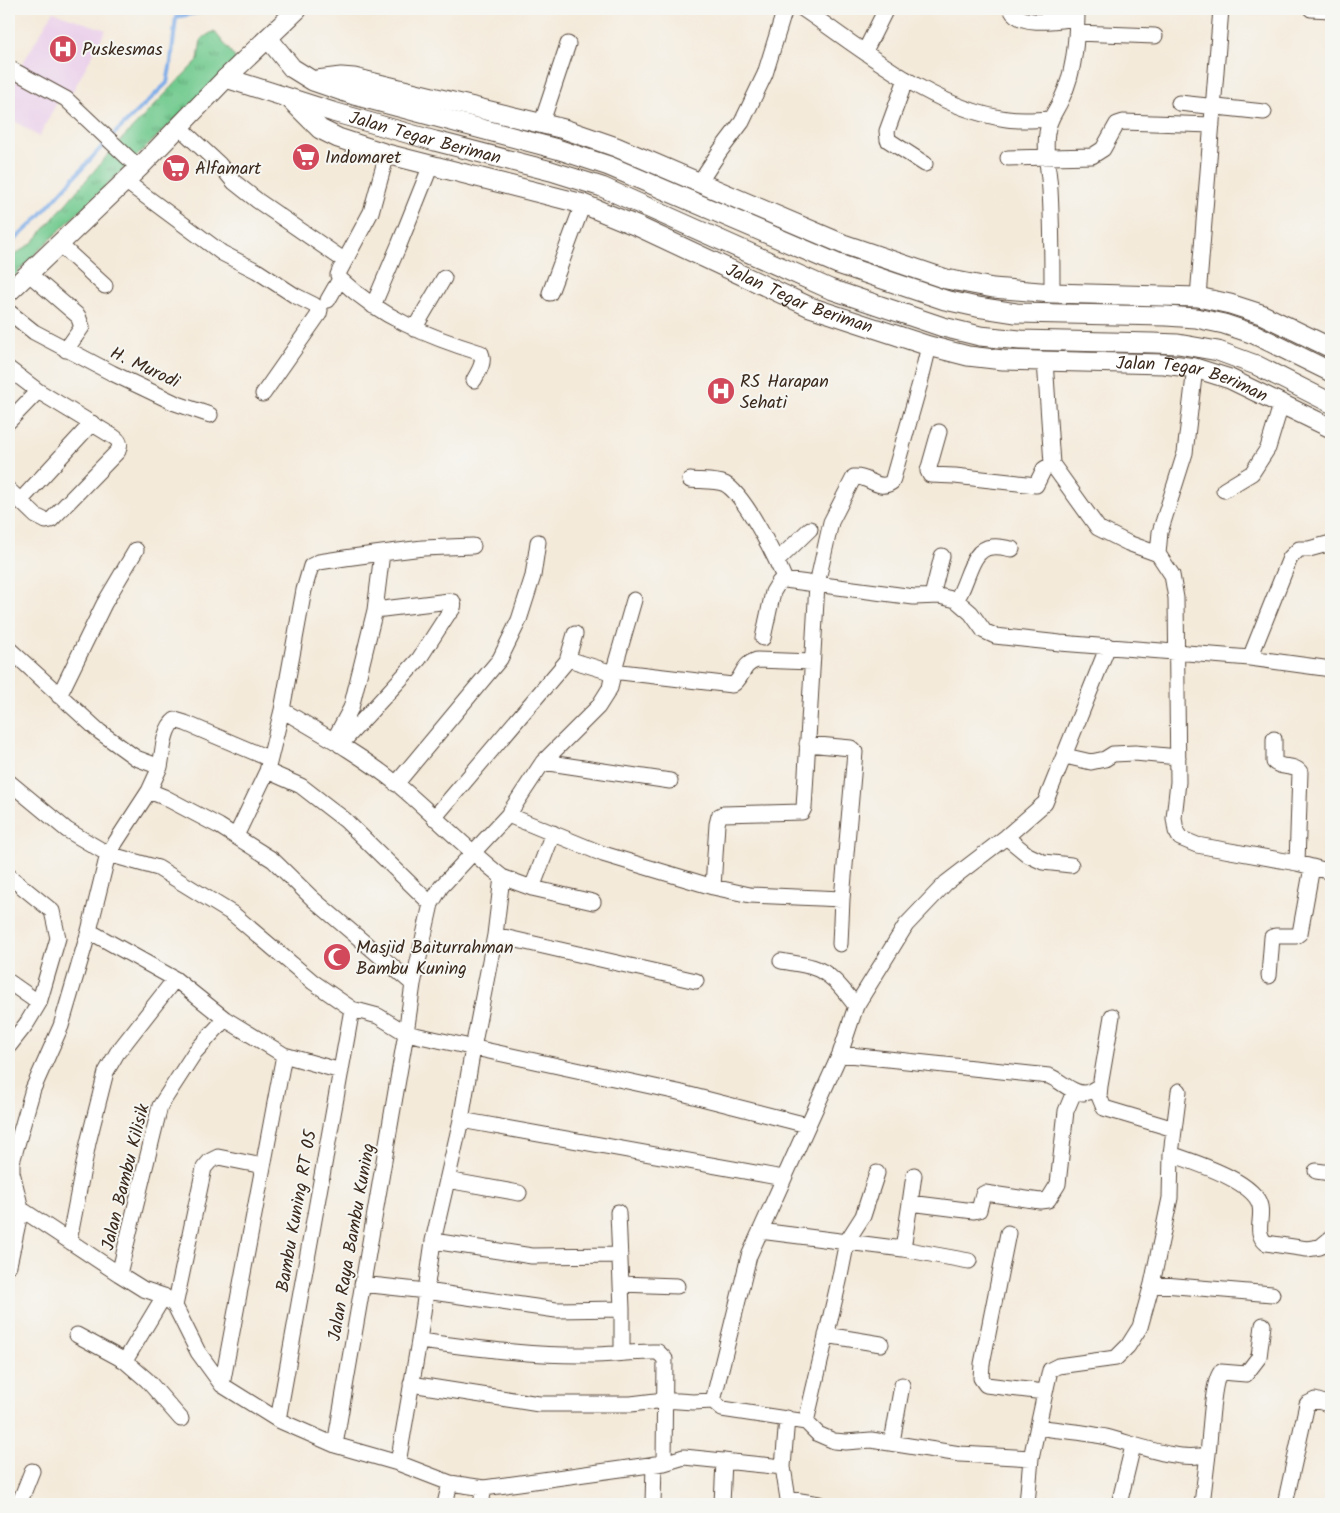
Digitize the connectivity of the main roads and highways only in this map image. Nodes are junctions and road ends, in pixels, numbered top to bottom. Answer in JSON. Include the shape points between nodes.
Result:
{"nodes":[{"id":1,"x":298,"y":9,"type":"edge"},
{"id":2,"x":268,"y":38,"type":"junction"},
{"id":3,"x":226,"y":78,"type":"junction"},
{"id":4,"x":313,"y":81,"type":"junction"},
{"id":5,"x":287,"y":97,"type":"junction"},
{"id":6,"x":564,"y":129,"type":"junction"},
{"id":7,"x":557,"y":150,"type":"junction"},
{"id":8,"x":551,"y":171,"type":"junction"},
{"id":9,"x":545,"y":193,"type":"junction"},
{"id":10,"x":898,"y":285,"type":"junction"},
{"id":11,"x":9,"y":292,"type":"edge"},
{"id":12,"x":889,"y":310,"type":"junction"},
{"id":13,"x":1083,"y":342,"type":"junction"},
{"id":14,"x":1331,"y":348,"type":"edge"},
{"id":15,"x":1118,"y":363,"type":"junction"},
{"id":16,"x":1331,"y":372,"type":"edge"},
{"id":17,"x":1331,"y":403,"type":"edge"},
{"id":18,"x":1331,"y":428,"type":"edge"}],
"edges":[{"from":1,"to":2,"type":"main road"},
{"from":2,"to":3,"type":"main road"},
{"from":2,"to":4,"type":"main road","name":"Jalan Tegar Beriman","via":[[292,68]]},
{"from":3,"to":5,"type":"main road","name":"Jalan Tegar Beriman"},
{"from":3,"to":11,"type":"main road","via":[[139,168]]},
{"from":4,"to":6,"type":"main road","via":[[354,78]]},
{"from":4,"to":7,"type":"main road","name":"Jalan Tegar Beriman"},
{"from":5,"to":8,"type":"main road","name":"Jalan Tegar Beriman","via":[[370,123]]},
{"from":5,"to":9,"type":"main road","name":"Jalan Tegar Beriman","via":[[320,129],[338,138],[387,154]]},
{"from":6,"to":7,"type":"main road"},
{"from":6,"to":14,"type":"main road","via":[[616,147],[843,244],[946,279],[993,288],[1052,293],[1198,297],[1261,314]]},
{"from":7,"to":10,"type":"main road","name":"Jalan Tegar Beriman","via":[[609,166],[838,264]]},
{"from":8,"to":9,"type":"main road"},
{"from":8,"to":12,"type":"main road","name":"Jalan Tegar Beriman","via":[[602,187],[830,289]]},
{"from":9,"to":15,"type":"main road","name":"Jalan Tegar Beriman","via":[[583,204],[648,231],[810,307],[929,346],[968,356],[1003,360]]},
{"from":10,"to":12,"type":"main road"},
{"from":10,"to":16,"type":"main road","name":"Jalan Tegar Beriman","via":[[976,308],[1016,313],[1196,318],[1254,334]]},
{"from":12,"to":13,"type":"main road","name":"Jalan Tegar Beriman","via":[[980,336]]},
{"from":13,"to":15,"type":"main road"},
{"from":13,"to":17,"type":"main road","name":"Jalan Tegar Beriman","via":[[1153,342],[1218,352],[1256,365]]},
{"from":15,"to":18,"type":"main road","name":"Jalan Tegar Beriman","via":[[1195,368],[1230,379]]}]}
